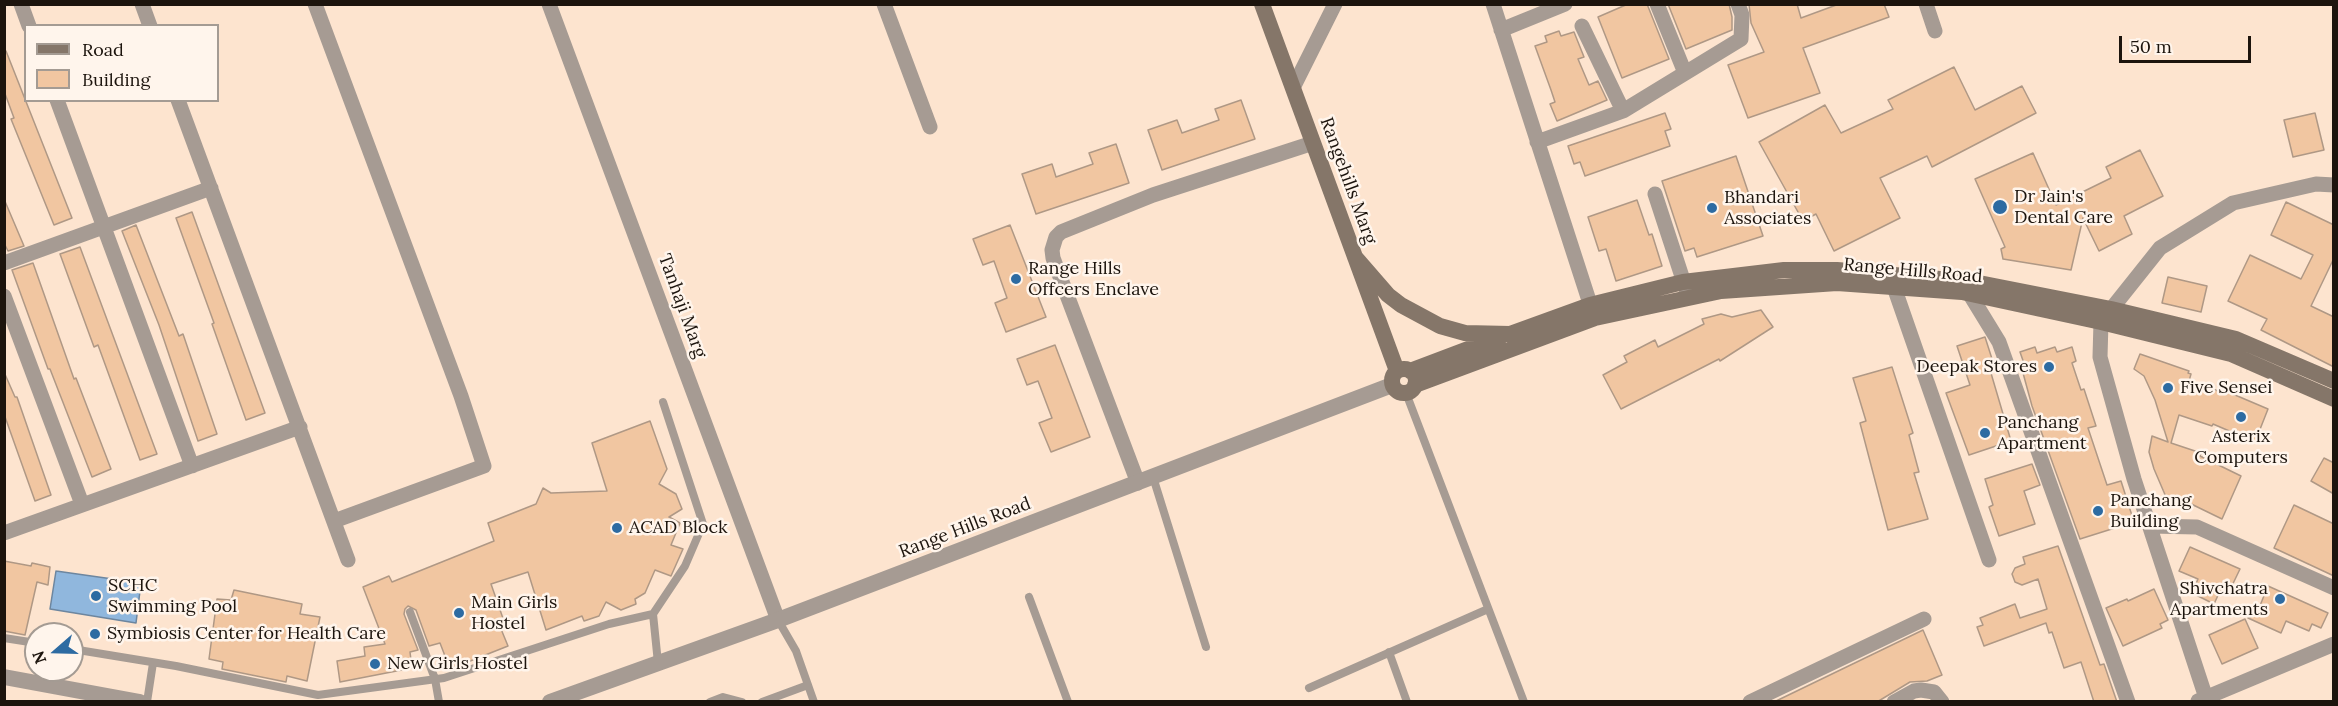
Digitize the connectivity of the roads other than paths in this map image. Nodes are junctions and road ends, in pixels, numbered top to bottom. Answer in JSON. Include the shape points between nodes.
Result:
{"nodes":[{"id":1,"x":21,"y":4,"type":"edge"},
{"id":2,"x":142,"y":4,"type":"edge"},
{"id":3,"x":315,"y":4,"type":"edge"},
{"id":4,"x":549,"y":4,"type":"edge"},
{"id":5,"x":884,"y":4,"type":"edge"},
{"id":6,"x":1262,"y":4,"type":"edge"},
{"id":7,"x":1335,"y":4,"type":"edge"},
{"id":8,"x":1493,"y":4,"type":"edge"},
{"id":9,"x":1565,"y":4,"type":"edge"},
{"id":10,"x":1657,"y":4,"type":"edge"},
{"id":11,"x":1738,"y":4,"type":"edge"},
{"id":12,"x":1926,"y":4,"type":"edge"},
{"id":13,"x":28,"y":24,"type":"edge"},
{"id":14,"x":149,"y":24,"type":"edge"},
{"id":15,"x":1582,"y":26,"type":"dead end"},
{"id":16,"x":1501,"y":30,"type":"junction"},
{"id":17,"x":1935,"y":31,"type":"dead end"},
{"id":18,"x":1685,"y":73,"type":"junction"},
{"id":19,"x":1293,"y":88,"type":"junction"},
{"id":20,"x":58,"y":102,"type":"edge"},
{"id":21,"x":179,"y":102,"type":"edge"},
{"id":22,"x":1623,"y":111,"type":"junction"},
{"id":23,"x":930,"y":127,"type":"dead end"},
{"id":24,"x":1313,"y":142,"type":"junction"},
{"id":25,"x":1537,"y":142,"type":"junction"},
{"id":26,"x":2334,"y":185,"type":"edge"},
{"id":27,"x":211,"y":188,"type":"junction"},
{"id":28,"x":1655,"y":194,"type":"dead end"},
{"id":29,"x":104,"y":227,"type":"junction"},
{"id":30,"x":1355,"y":257,"type":"junction"},
{"id":31,"x":4,"y":263,"type":"edge"},
{"id":32,"x":1683,"y":282,"type":"junction"},
{"id":33,"x":1894,"y":287,"type":"junction"},
{"id":34,"x":1969,"y":293,"type":"junction"},
{"id":35,"x":4,"y":296,"type":"edge"},
{"id":36,"x":1689,"y":298,"type":"junction"},
{"id":37,"x":1593,"y":312,"type":"junction"},
{"id":38,"x":2106,"y":316,"type":"junction"},
{"id":39,"x":1510,"y":334,"type":"junction"},
{"id":40,"x":1404,"y":381,"type":"junction"},
{"id":41,"x":2334,"y":381,"type":"edge"},
{"id":42,"x":2334,"y":399,"type":"edge"},
{"id":43,"x":663,"y":402,"type":"dead end"},
{"id":44,"x":300,"y":427,"type":"junction"},
{"id":45,"x":192,"y":466,"type":"junction"},
{"id":46,"x":1146,"y":480,"type":"junction"},
{"id":47,"x":82,"y":504,"type":"junction"},
{"id":48,"x":334,"y":521,"type":"junction"},
{"id":49,"x":2150,"y":526,"type":"junction"},
{"id":50,"x":4,"y":533,"type":"edge"},
{"id":51,"x":348,"y":560,"type":"dead end"},
{"id":52,"x":1989,"y":560,"type":"dead end"},
{"id":53,"x":2334,"y":588,"type":"edge"},
{"id":54,"x":1029,"y":597,"type":"dead end"},
{"id":55,"x":1488,"y":609,"type":"junction"},
{"id":56,"x":410,"y":612,"type":"dead end"},
{"id":57,"x":653,"y":614,"type":"junction"},
{"id":58,"x":778,"y":620,"type":"junction"},
{"id":59,"x":1924,"y":620,"type":"dead end"},
{"id":60,"x":4,"y":638,"type":"edge"},
{"id":61,"x":24,"y":642,"type":"edge"},
{"id":62,"x":2334,"y":645,"type":"edge"},
{"id":63,"x":1206,"y":647,"type":"dead end"},
{"id":64,"x":84,"y":651,"type":"edge"},
{"id":65,"x":1389,"y":652,"type":"junction"},
{"id":66,"x":153,"y":663,"type":"junction"},
{"id":67,"x":658,"y":663,"type":"junction"},
{"id":68,"x":4,"y":677,"type":"edge"},
{"id":69,"x":435,"y":679,"type":"junction"},
{"id":70,"x":808,"y":685,"type":"junction"},
{"id":71,"x":1309,"y":688,"type":"dead end"},
{"id":72,"x":2202,"y":700,"type":"edge"},
{"id":73,"x":140,"y":702,"type":"edge"},
{"id":74,"x":147,"y":702,"type":"edge"},
{"id":75,"x":439,"y":702,"type":"edge"},
{"id":76,"x":550,"y":702,"type":"edge"},
{"id":77,"x":710,"y":702,"type":"edge"},
{"id":78,"x":742,"y":702,"type":"edge"},
{"id":79,"x":762,"y":702,"type":"edge"},
{"id":80,"x":814,"y":702,"type":"edge"},
{"id":81,"x":1068,"y":702,"type":"edge"},
{"id":82,"x":1407,"y":702,"type":"edge"},
{"id":83,"x":1524,"y":702,"type":"edge"},
{"id":84,"x":1750,"y":702,"type":"edge"},
{"id":85,"x":1894,"y":702,"type":"edge"},
{"id":86,"x":1942,"y":702,"type":"edge"},
{"id":87,"x":2128,"y":702,"type":"edge"}],
"edges":[{"from":1,"to":13,"type":"street"},
{"from":2,"to":14,"type":"street"},
{"from":3,"to":48,"type":"street","via":[[484,466]]},
{"from":4,"to":58,"type":"street","name":"Tanhaji Marg"},
{"from":5,"to":23,"type":"street"},
{"from":6,"to":19,"type":"main road","name":"Rangehills Marg"},
{"from":7,"to":19,"type":"street"},
{"from":8,"to":16,"type":"street"},
{"from":9,"to":16,"type":"street"},
{"from":10,"to":18,"type":"street"},
{"from":11,"to":18,"type":"street","via":[[1742,15],[1741,39]]},
{"from":12,"to":17,"type":"street"},
{"from":15,"to":22,"type":"street"},
{"from":16,"to":25,"type":"street"},
{"from":18,"to":22,"type":"street"},
{"from":19,"to":24,"type":"main road","name":"Rangehills Marg"},
{"from":20,"to":29,"type":"street"},
{"from":21,"to":27,"type":"street"},
{"from":22,"to":25,"type":"street"},
{"from":24,"to":30,"type":"main road","name":"Rangehills Marg"},
{"from":24,"to":46,"type":"street","via":[[1153,195],[1056,237],[1053,258]]},
{"from":25,"to":37,"type":"street"},
{"from":26,"to":38,"type":"street","via":[[2316,184],[2233,203],[2160,248]]},
{"from":27,"to":29,"type":"street"},
{"from":27,"to":44,"type":"street"},
{"from":28,"to":32,"type":"street"},
{"from":29,"to":31,"type":"street"},
{"from":29,"to":45,"type":"street"},
{"from":30,"to":39,"type":"main road","via":[[1388,295],[1415,315],[1465,333]]},
{"from":30,"to":40,"type":"main road","name":"Rangehills Marg"},
{"from":32,"to":36,"type":"street"},
{"from":32,"to":37,"type":"main road"},
{"from":32,"to":38,"type":"main road","via":[[1784,270],[1837,270],[1974,282]]},
{"from":33,"to":34,"type":"main road","name":"Range Hills Road"},
{"from":33,"to":36,"type":"main road","name":"Range Hills Road","via":[[1837,282],[1721,291]]},
{"from":33,"to":52,"type":"street"},
{"from":34,"to":38,"type":"main road","name":"Range Hills Road"},
{"from":34,"to":87,"type":"street","via":[[1999,342]]},
{"from":35,"to":47,"type":"street"},
{"from":36,"to":37,"type":"main road","name":"Range Hills Road"},
{"from":37,"to":39,"type":"main road","name":"Range Hills Road"},
{"from":37,"to":40,"type":"main road","name":"Range Hills Road","via":[[1551,334]]},
{"from":38,"to":41,"type":"main road","via":[[2236,339]]},
{"from":38,"to":42,"type":"main road","name":"Range Hills Road","via":[[2231,354]]},
{"from":38,"to":49,"type":"street","via":[[2100,357]]},
{"from":39,"to":40,"type":"main road","name":"Range Hills Road"},
{"from":40,"to":46,"type":"street","name":"Range Hills Road"},
{"from":40,"to":55,"type":"lane"},
{"from":43,"to":57,"type":"lane","via":[[703,524],[685,566]]},
{"from":44,"to":45,"type":"street"},
{"from":44,"to":48,"type":"street"},
{"from":45,"to":47,"type":"street"},
{"from":46,"to":58,"type":"street","name":"Range Hills Road"},
{"from":46,"to":63,"type":"lane"},
{"from":47,"to":50,"type":"street"},
{"from":48,"to":51,"type":"street"},
{"from":49,"to":53,"type":"street","via":[[2197,527]]},
{"from":49,"to":72,"type":"street"},
{"from":54,"to":81,"type":"lane"},
{"from":55,"to":65,"type":"lane"},
{"from":55,"to":83,"type":"lane"},
{"from":56,"to":69,"type":"lane"},
{"from":57,"to":67,"type":"lane"},
{"from":57,"to":69,"type":"lane"},
{"from":58,"to":67,"type":"street","name":"Range Hills Road"},
{"from":58,"to":70,"type":"lane","via":[[796,651]]},
{"from":59,"to":84,"type":"street"},
{"from":60,"to":61,"type":"lane"},
{"from":62,"to":72,"type":"street"},
{"from":64,"to":66,"type":"lane"},
{"from":65,"to":71,"type":"lane"},
{"from":65,"to":82,"type":"lane"},
{"from":66,"to":69,"type":"lane","via":[[318,695]]},
{"from":66,"to":74,"type":"lane"},
{"from":67,"to":76,"type":"street","name":"Range Hills Road"},
{"from":68,"to":73,"type":"street"},
{"from":69,"to":75,"type":"lane"},
{"from":70,"to":79,"type":"lane"},
{"from":70,"to":80,"type":"lane"},
{"from":77,"to":78,"type":"lane","via":[[723,697]]},
{"from":85,"to":86,"type":"street","via":[[1921,690],[1934,692]]}]}
